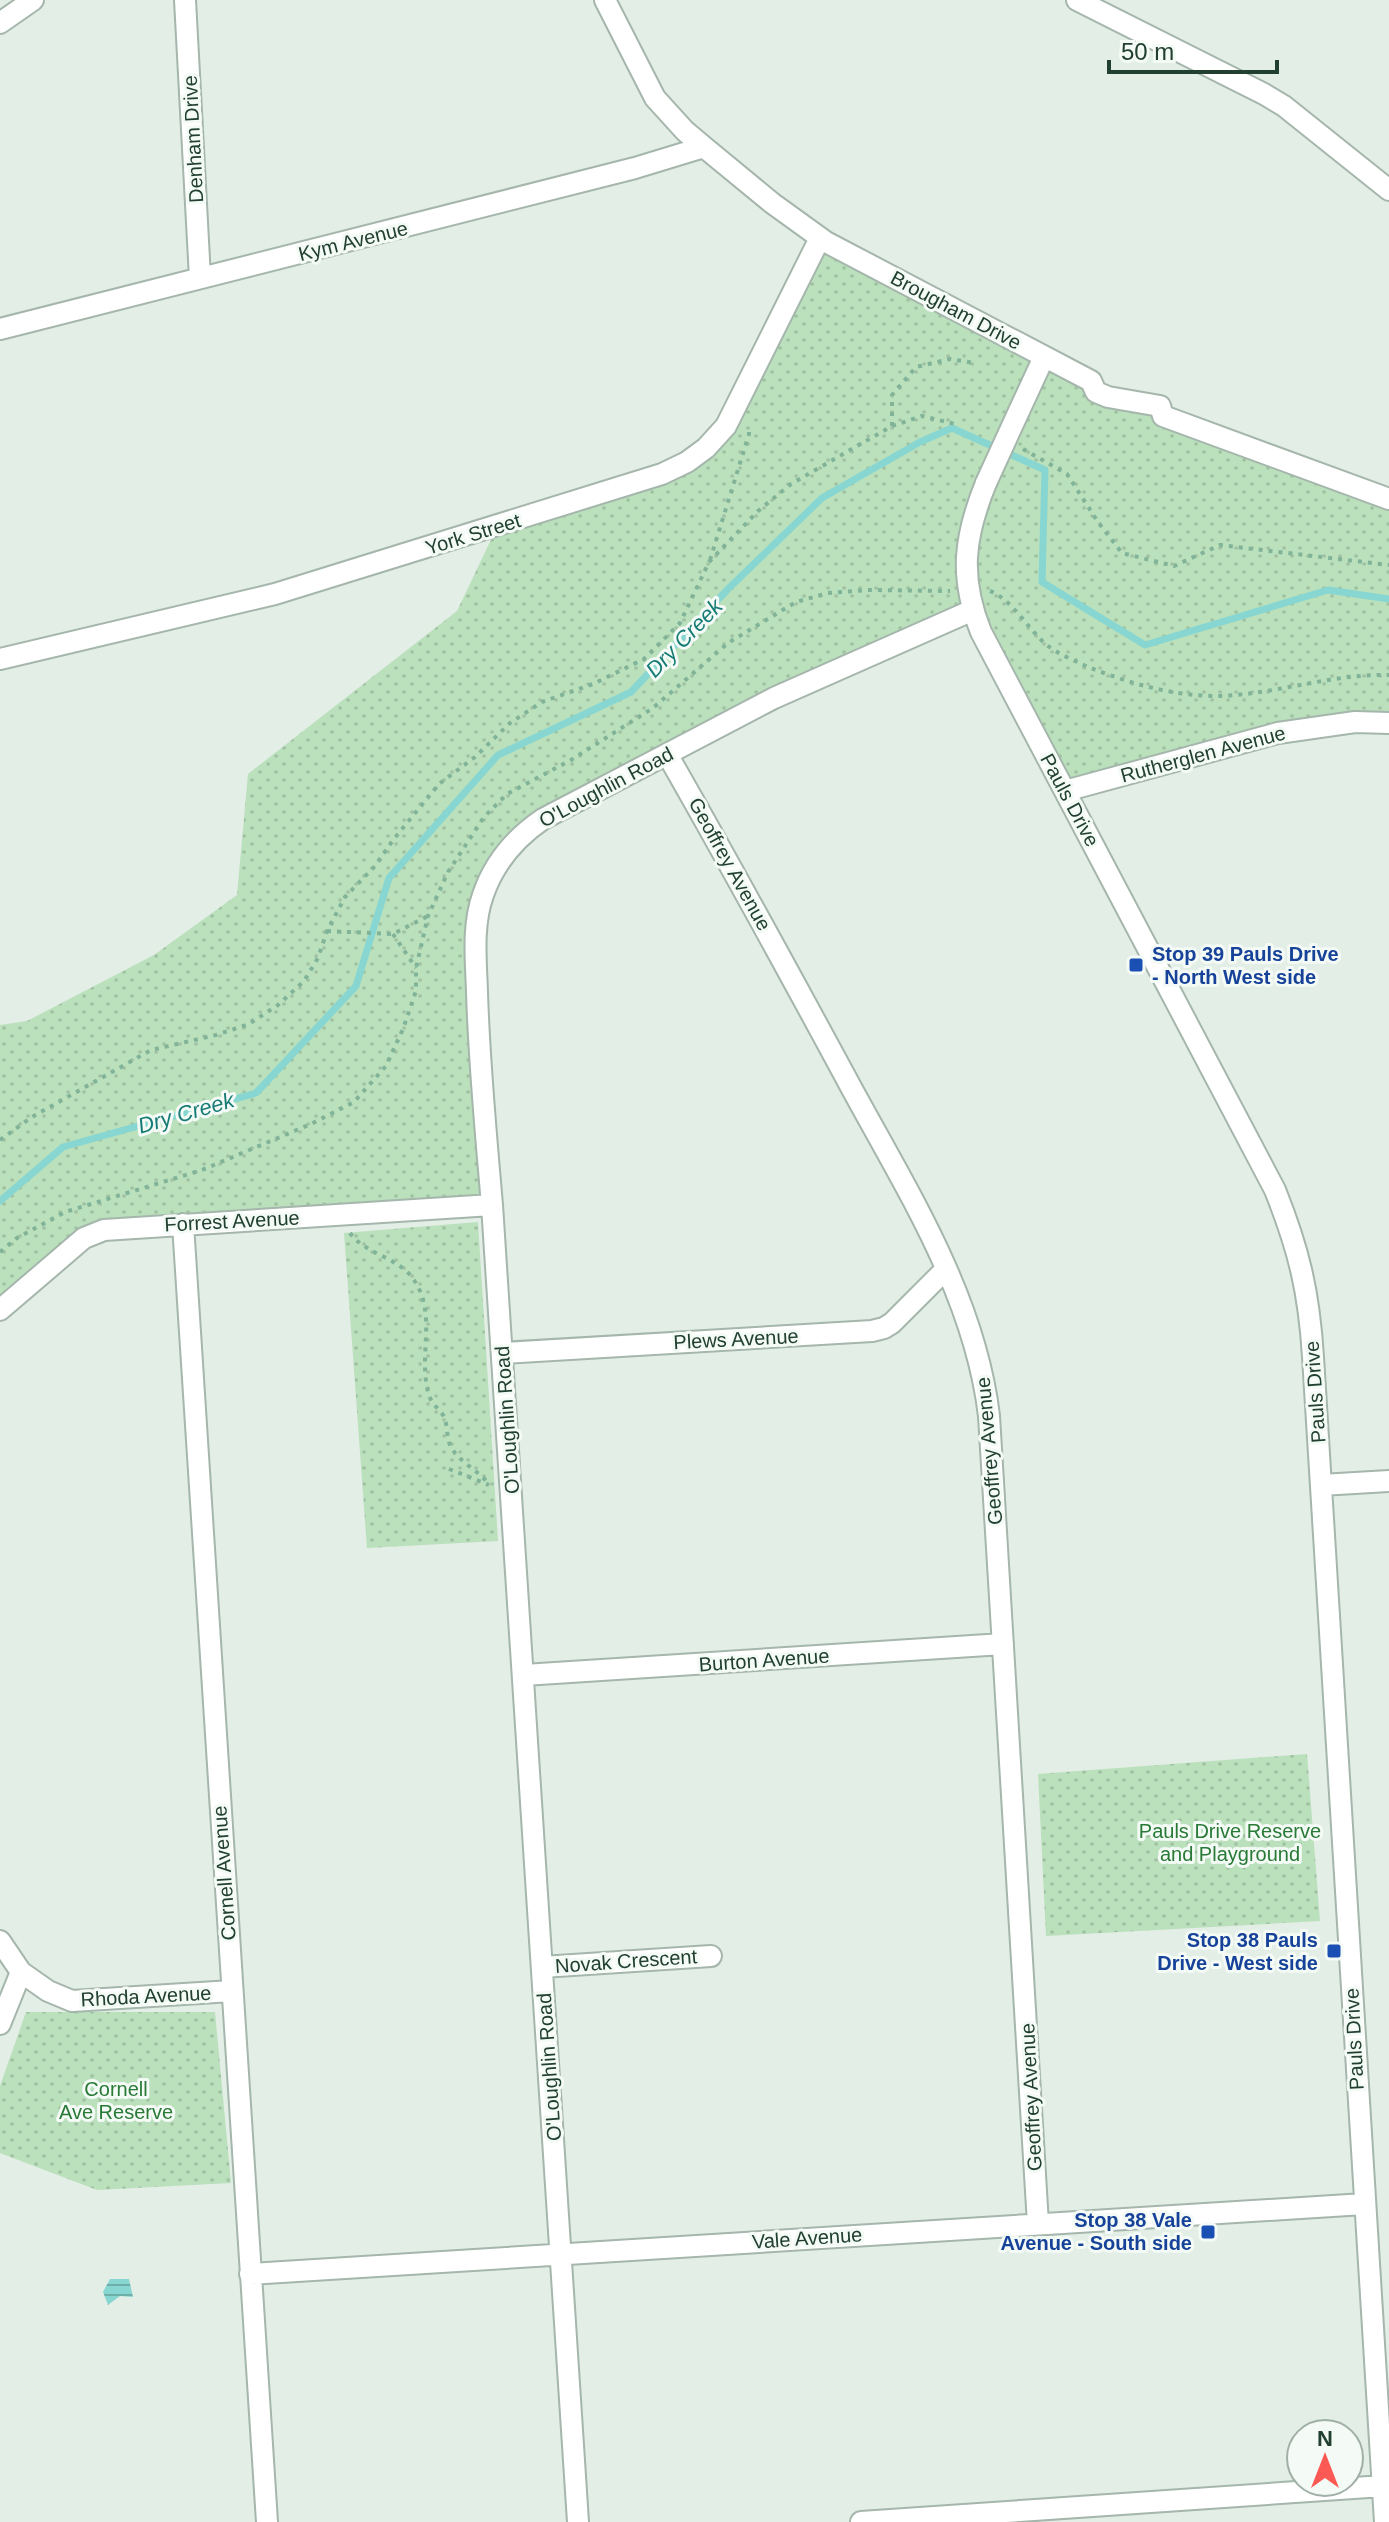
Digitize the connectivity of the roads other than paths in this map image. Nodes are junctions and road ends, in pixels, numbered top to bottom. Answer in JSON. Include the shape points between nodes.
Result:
{"nodes":[{"id":1,"x":33,"y":0,"type":"edge"},
{"id":2,"x":185,"y":0,"type":"edge"},
{"id":3,"x":605,"y":0,"type":"edge"},
{"id":4,"x":1077,"y":0,"type":"edge"},
{"id":5,"x":0,"y":23,"type":"edge"},
{"id":6,"x":704,"y":147,"type":"junction"},
{"id":7,"x":1389,"y":190,"type":"edge"},
{"id":8,"x":820,"y":238,"type":"junction"},
{"id":9,"x":200,"y":278,"type":"junction"},
{"id":10,"x":0,"y":329,"type":"edge"},
{"id":11,"x":1044,"y":357,"type":"junction"},
{"id":12,"x":1389,"y":499,"type":"edge"},
{"id":13,"x":971,"y":601,"type":"junction"},
{"id":14,"x":0,"y":659,"type":"edge"},
{"id":15,"x":1389,"y":723,"type":"edge"},
{"id":16,"x":667,"y":754,"type":"junction"},
{"id":17,"x":1065,"y":791,"type":"junction"},
{"id":18,"x":492,"y":1205,"type":"junction"},
{"id":19,"x":183,"y":1224,"type":"junction"},
{"id":20,"x":946,"y":1269,"type":"junction"},
{"id":21,"x":0,"y":1310,"type":"edge"},
{"id":22,"x":502,"y":1353,"type":"junction"},
{"id":23,"x":1389,"y":1481,"type":"edge"},
{"id":24,"x":1321,"y":1485,"type":"junction"},
{"id":25,"x":1003,"y":1644,"type":"junction"},
{"id":26,"x":524,"y":1675,"type":"junction"},
{"id":27,"x":0,"y":1941,"type":"edge"},
{"id":28,"x":711,"y":1956,"type":"dead end"},
{"id":29,"x":542,"y":1967,"type":"junction"},
{"id":30,"x":21,"y":1972,"type":"junction"},
{"id":31,"x":232,"y":1991,"type":"junction"},
{"id":32,"x":0,"y":2024,"type":"edge"},
{"id":33,"x":1364,"y":2204,"type":"junction"},
{"id":34,"x":1038,"y":2224,"type":"junction"},
{"id":35,"x":561,"y":2254,"type":"junction"},
{"id":36,"x":250,"y":2274,"type":"junction"},
{"id":37,"x":1379,"y":2281,"type":"edge"},
{"id":38,"x":1383,"y":2486,"type":"junction"},
{"id":39,"x":267,"y":2522,"type":"edge"},
{"id":40,"x":578,"y":2522,"type":"edge"},
{"id":41,"x":861,"y":2522,"type":"edge"},
{"id":42,"x":1385,"y":2522,"type":"edge"}],
"edges":[{"from":1,"to":5,"type":"street"},
{"from":2,"to":9,"type":"street","name":"Denham Drive"},
{"from":3,"to":6,"type":"street","name":"Brougham Drive","via":[[655,98]]},
{"from":4,"to":7,"type":"street","via":[[1284,106]]},
{"from":6,"to":8,"type":"street","name":"Brougham Drive"},
{"from":6,"to":9,"type":"street","name":"Kym Avenue"},
{"from":8,"to":11,"type":"street","name":"Brougham Drive"},
{"from":8,"to":14,"type":"street","name":"York Street","via":[[735,412],[712,442],[687,462],[275,594]]},
{"from":9,"to":10,"type":"street","name":"Kym Avenue"},
{"from":11,"to":12,"type":"street","name":"Brougham Drive","via":[[1091,381],[1096,392],[1108,397],[1160,406],[1163,416]]},
{"from":11,"to":13,"type":"street","name":"Pauls Drive","bridge":true,"via":[[976,507],[967,542]]},
{"from":13,"to":16,"type":"street","name":"O'Loughlin Road"},
{"from":13,"to":17,"type":"street","name":"Pauls Drive","via":[[989,650]]},
{"from":15,"to":17,"type":"street","name":"Rutherglen Avenue","via":[[1355,722],[1278,733]]},
{"from":16,"to":18,"type":"street","name":"O'Loughlin Road","via":[[533,826],[498,863],[482,897],[476,968]]},
{"from":16,"to":20,"type":"street","name":"Geoffrey Avenue","via":[[753,904]]},
{"from":17,"to":24,"type":"street","name":"Pauls Drive","via":[[1275,1190],[1292,1232],[1310,1313]]},
{"from":18,"to":19,"type":"street","name":"Forrest Avenue"},
{"from":18,"to":22,"type":"street","name":"O'Loughlin Road"},
{"from":19,"to":21,"type":"street","name":"Forrest Avenue","via":[[116,1229],[84,1238]]},
{"from":19,"to":31,"type":"street","name":"Cornell Avenue"},
{"from":20,"to":22,"type":"street","name":"Plews Avenue","via":[[892,1323],[872,1331]]},
{"from":20,"to":25,"type":"street","name":"Geoffrey Avenue","via":[[972,1331],[986,1385]]},
{"from":22,"to":26,"type":"street","name":"O'Loughlin Road"},
{"from":23,"to":24,"type":"street"},
{"from":24,"to":33,"type":"street","name":"Pauls Drive"},
{"from":25,"to":26,"type":"street","name":"Burton Avenue"},
{"from":25,"to":34,"type":"street","name":"Geoffrey Avenue"},
{"from":26,"to":29,"type":"street","name":"O'Loughlin Road"},
{"from":27,"to":30,"type":"street"},
{"from":28,"to":29,"type":"street","name":"Novak Crescent"},
{"from":29,"to":35,"type":"street","name":"O'Loughlin Road"},
{"from":30,"to":31,"type":"street","name":"Rhoda Avenue","via":[[72,2001]]},
{"from":30,"to":32,"type":"street"},
{"from":31,"to":36,"type":"street","name":"Cornell Avenue"},
{"from":33,"to":34,"type":"street","name":"Vale Avenue"},
{"from":33,"to":37,"type":"street","name":"Pauls Drive"},
{"from":34,"to":35,"type":"street","name":"Vale Avenue"},
{"from":35,"to":36,"type":"street","name":"Vale Avenue"},
{"from":35,"to":40,"type":"street","name":"O'Loughlin Road"},
{"from":36,"to":39,"type":"street","name":"Cornell Avenue"},
{"from":37,"to":38,"type":"street","name":"Pauls Drive"},
{"from":38,"to":41,"type":"street"},
{"from":38,"to":42,"type":"street","name":"Pauls Drive"}]}
